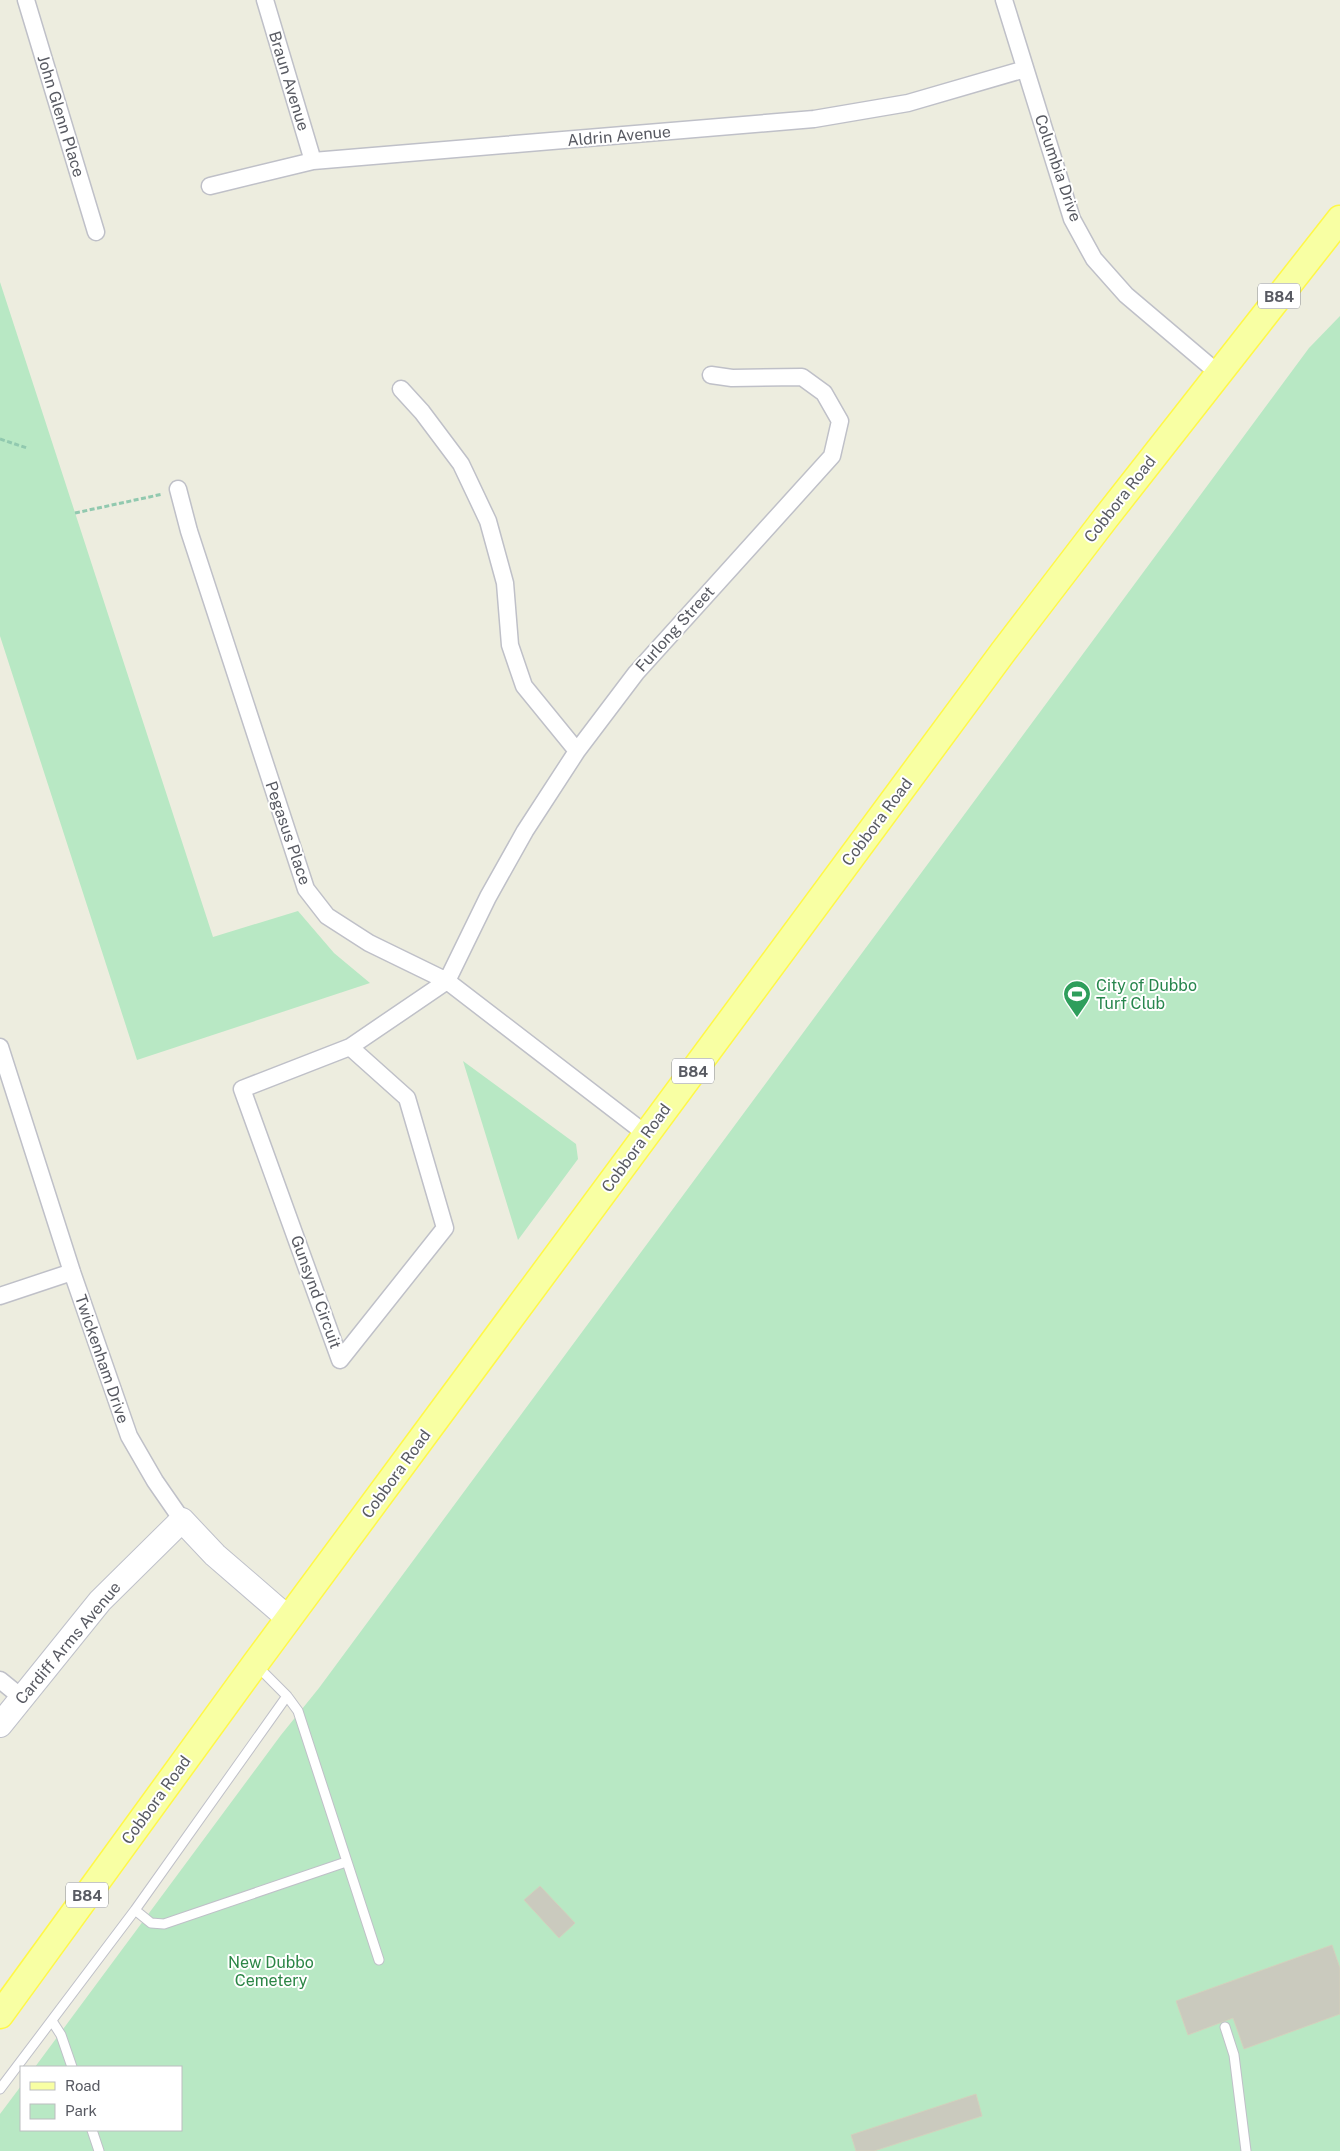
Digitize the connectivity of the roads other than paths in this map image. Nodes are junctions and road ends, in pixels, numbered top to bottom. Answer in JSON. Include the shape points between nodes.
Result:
{"nodes":[{"id":1,"x":26,"y":0,"type":"edge"},
{"id":2,"x":265,"y":0,"type":"edge"},
{"id":3,"x":1004,"y":0,"type":"edge"},
{"id":4,"x":1025,"y":70,"type":"junction"},
{"id":5,"x":313,"y":161,"type":"junction"},
{"id":6,"x":210,"y":186,"type":"dead end"},
{"id":7,"x":1340,"y":219,"type":"edge"},
{"id":8,"x":96,"y":232,"type":"dead end"},
{"id":9,"x":1218,"y":373,"type":"junction"},
{"id":10,"x":711,"y":375,"type":"dead end"},
{"id":11,"x":401,"y":389,"type":"dead end"},
{"id":12,"x":178,"y":489,"type":"road end"},
{"id":13,"x":578,"y":751,"type":"junction"},
{"id":14,"x":448,"y":980,"type":"junction"},
{"id":15,"x":350,"y":1047,"type":"junction"},
{"id":16,"x":1,"y":1053,"type":"edge"},
{"id":17,"x":646,"y":1134,"type":"junction"},
{"id":18,"x":72,"y":1272,"type":"junction"},
{"id":19,"x":0,"y":1296,"type":"edge"},
{"id":20,"x":182,"y":1520,"type":"junction"},
{"id":21,"x":289,"y":1619,"type":"junction"},
{"id":22,"x":255,"y":1664,"type":"junction"},
{"id":23,"x":0,"y":1680,"type":"edge"},
{"id":24,"x":287,"y":1696,"type":"junction"},
{"id":25,"x":21,"y":1697,"type":"junction"},
{"id":26,"x":0,"y":1725,"type":"edge"},
{"id":27,"x":346,"y":1862,"type":"junction"},
{"id":28,"x":135,"y":1910,"type":"junction"},
{"id":29,"x":379,"y":1960,"type":"dead end"},
{"id":30,"x":0,"y":2015,"type":"edge"},
{"id":31,"x":52,"y":2021,"type":"junction"},
{"id":32,"x":1225,"y":2027,"type":"dead end"},
{"id":33,"x":72,"y":2066,"type":"edge"},
{"id":34,"x":0,"y":2089,"type":"edge"},
{"id":35,"x":92,"y":2131,"type":"edge"},
{"id":36,"x":99,"y":2151,"type":"edge"},
{"id":37,"x":1246,"y":2151,"type":"edge"}],
"edges":[{"from":1,"to":8,"type":"street","name":"John Glenn Place"},
{"from":2,"to":5,"type":"street","name":"Braun Avenue"},
{"from":3,"to":4,"type":"street","name":"Columbia Drive"},
{"from":4,"to":5,"type":"street","name":"Aldrin Avenue","via":[[908,103],[814,120]]},
{"from":4,"to":9,"type":"street","name":"Columbia Drive","via":[[1072,219],[1094,258],[1126,295]]},
{"from":5,"to":6,"type":"street","name":"Aldrin Avenue"},
{"from":7,"to":9,"type":"main road","name":"Cobbora Road","number":"B84"},
{"from":9,"to":17,"type":"main road","name":"Cobbora Road","number":"B84","via":[[1003,652]]},
{"from":10,"to":13,"type":"street","name":"Furlong Street","via":[[802,378],[809,382],[824,393],[840,421],[832,456],[636,673]]},
{"from":11,"to":13,"type":"street","via":[[461,464],[488,521],[505,583],[510,645],[524,686]]},
{"from":12,"to":14,"type":"street","name":"Pegasus Place","via":[[306,889],[327,916],[369,943]]},
{"from":13,"to":14,"type":"street","name":"Furlong Street","via":[[525,831],[488,897]]},
{"from":14,"to":15,"type":"street","name":"Gunsynd Circuit"},
{"from":14,"to":17,"type":"street","name":"Pegasus Place"},
{"from":15,"to":15,"type":"street","name":"Gunsynd Circuit","via":[[242,1089],[340,1360],[446,1228],[407,1098]]},
{"from":16,"to":18,"type":"street","name":"Twickenham Drive"},
{"from":17,"to":21,"type":"main road","name":"Cobbora Road","number":"B84"},
{"from":18,"to":19,"type":"street"},
{"from":18,"to":20,"type":"street","name":"Twickenham Drive","via":[[129,1436]]},
{"from":20,"to":21,"type":"street","name":"Twickenham Drive","via":[[215,1555]]},
{"from":20,"to":25,"type":"street","name":"Cardiff Arms Avenue","via":[[100,1600]]},
{"from":21,"to":22,"type":"main road","name":"Cobbora Road","number":"B84"},
{"from":22,"to":24,"type":"lane"},
{"from":22,"to":30,"type":"main road","name":"Cobbora Road","number":"B84"},
{"from":23,"to":25,"type":"street"},
{"from":24,"to":27,"type":"lane","via":[[298,1711]]},
{"from":24,"to":28,"type":"lane"},
{"from":25,"to":26,"type":"street","name":"Cardiff Arms Avenue"},
{"from":27,"to":28,"type":"lane","via":[[164,1924],[151,1923]]},
{"from":27,"to":29,"type":"lane"},
{"from":28,"to":31,"type":"lane"},
{"from":31,"to":33,"type":"lane","via":[[61,2035]]},
{"from":31,"to":34,"type":"lane"},
{"from":32,"to":37,"type":"lane","via":[[1234,2055]]},
{"from":35,"to":36,"type":"lane"}]}
